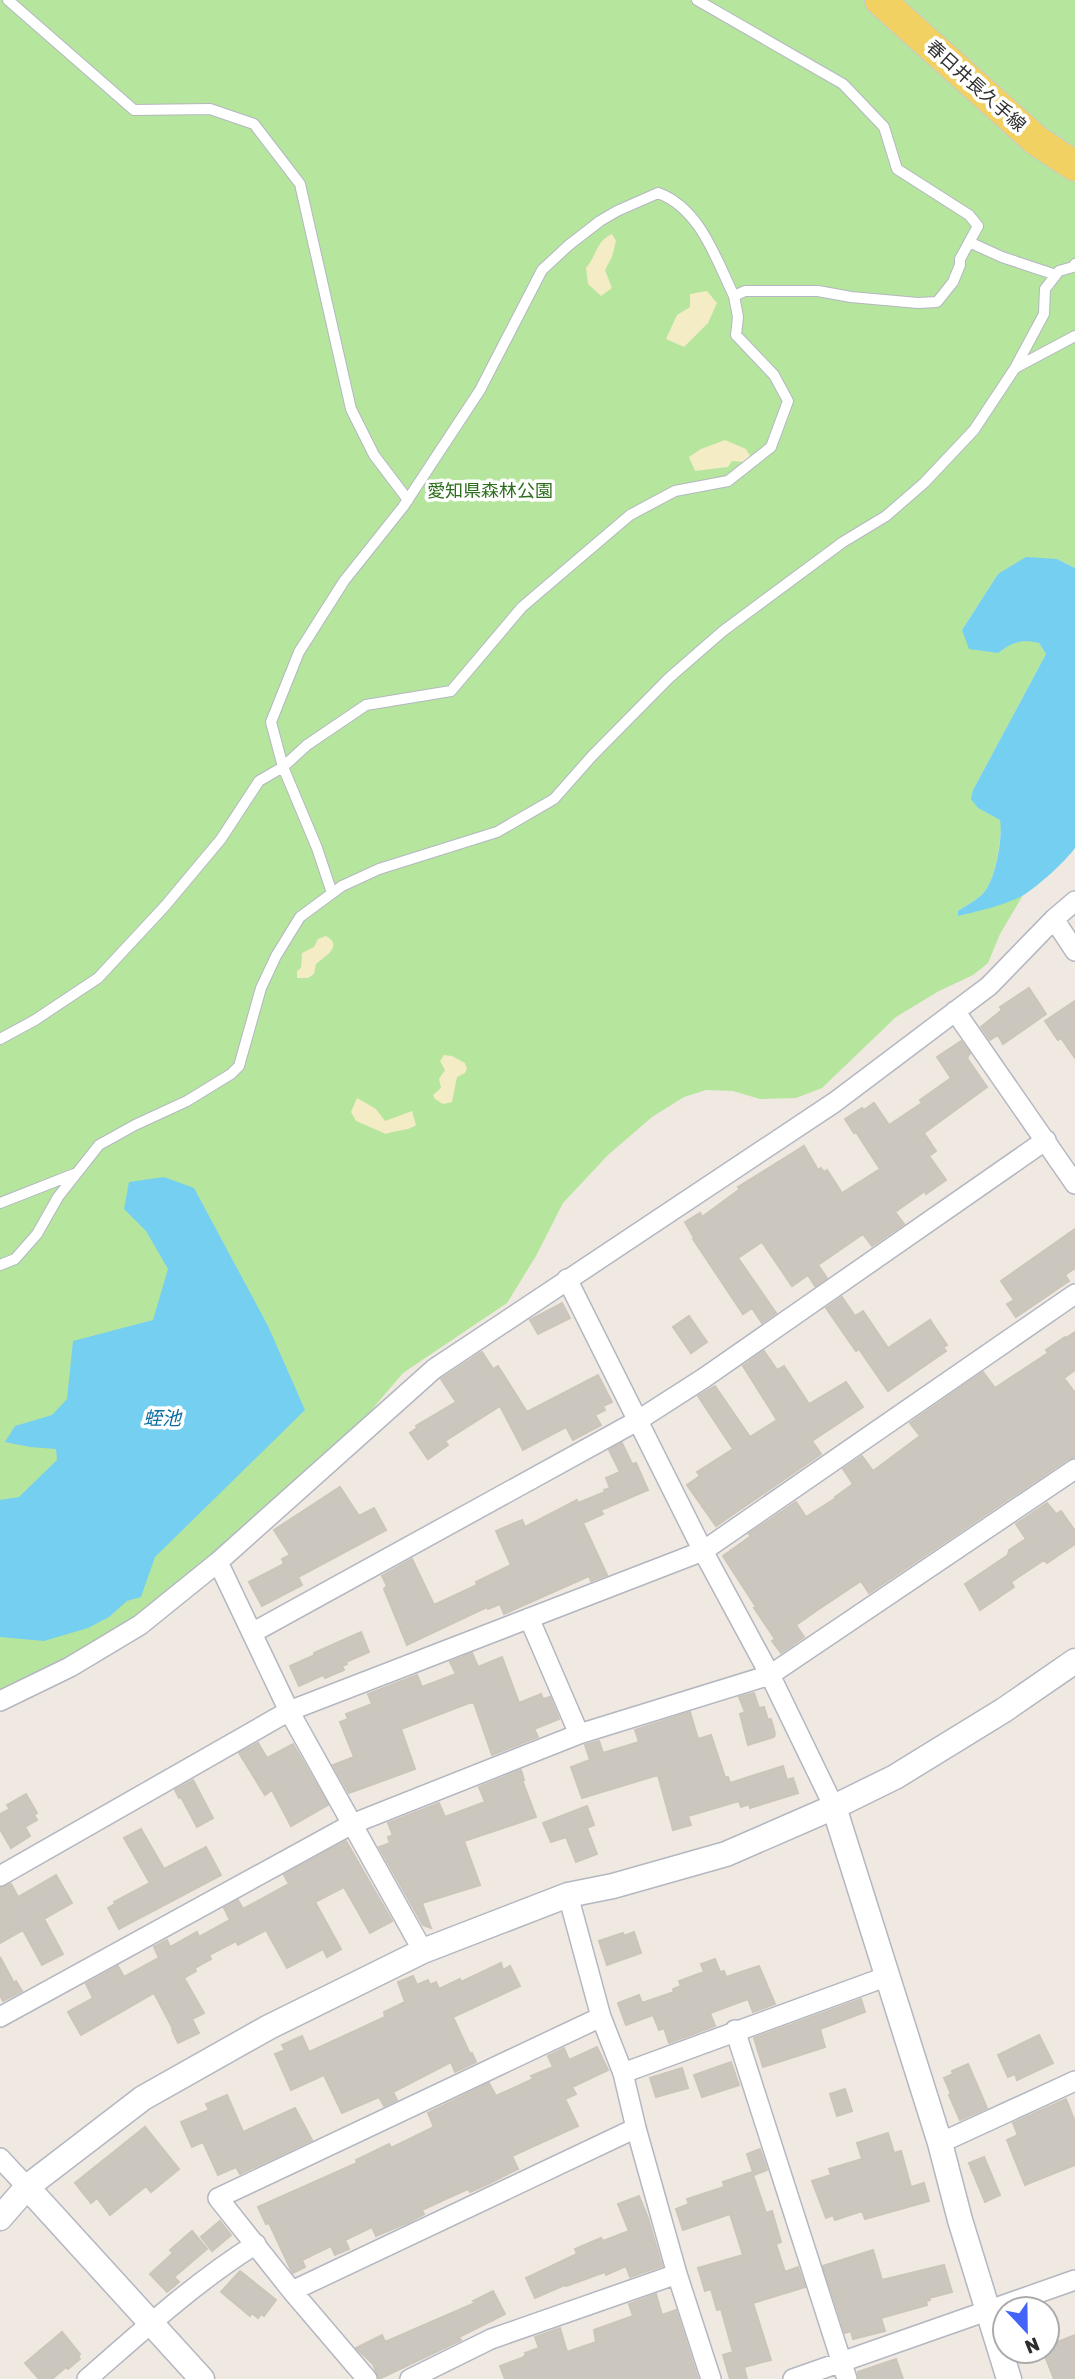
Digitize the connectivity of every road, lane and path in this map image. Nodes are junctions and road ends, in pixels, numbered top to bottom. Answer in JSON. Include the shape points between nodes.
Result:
{"nodes":[{"id":1,"x":8,"y":0,"type":"edge"},
{"id":2,"x":697,"y":0,"type":"edge"},
{"id":3,"x":880,"y":0,"type":"edge"},
{"id":4,"x":1075,"y":166,"type":"edge"},
{"id":5,"x":970,"y":242,"type":"junction"},
{"id":6,"x":1075,"y":264,"type":"edge"},
{"id":7,"x":1056,"y":275,"type":"junction"},
{"id":8,"x":734,"y":296,"type":"junction"},
{"id":9,"x":1075,"y":336,"type":"edge"},
{"id":10,"x":1015,"y":368,"type":"junction"},
{"id":11,"x":408,"y":500,"type":"junction"},
{"id":12,"x":283,"y":767,"type":"junction"},
{"id":13,"x":332,"y":893,"type":"junction"},
{"id":14,"x":1075,"y":901,"type":"edge"},
{"id":15,"x":1054,"y":919,"type":"junction"},
{"id":16,"x":1075,"y":951,"type":"edge"},
{"id":17,"x":955,"y":1012,"type":"junction"},
{"id":18,"x":0,"y":1040,"type":"edge"},
{"id":19,"x":1046,"y":1140,"type":"junction"},
{"id":20,"x":76,"y":1174,"type":"junction"},
{"id":21,"x":1075,"y":1184,"type":"edge"},
{"id":22,"x":0,"y":1203,"type":"edge"},
{"id":23,"x":0,"y":1265,"type":"edge"},
{"id":24,"x":567,"y":1279,"type":"junction"},
{"id":25,"x":1075,"y":1294,"type":"edge"},
{"id":26,"x":637,"y":1421,"type":"junction"},
{"id":27,"x":1075,"y":1469,"type":"edge"},
{"id":28,"x":703,"y":1550,"type":"junction"},
{"id":29,"x":218,"y":1562,"type":"junction"},
{"id":30,"x":528,"y":1618,"type":"junction"},
{"id":31,"x":252,"y":1633,"type":"junction"},
{"id":32,"x":1075,"y":1661,"type":"edge"},
{"id":33,"x":769,"y":1675,"type":"junction"},
{"id":34,"x":0,"y":1701,"type":"edge"},
{"id":35,"x":289,"y":1711,"type":"junction"},
{"id":36,"x":579,"y":1734,"type":"junction"},
{"id":37,"x":834,"y":1807,"type":"junction"},
{"id":38,"x":352,"y":1824,"type":"junction"},
{"id":39,"x":0,"y":1876,"type":"edge"},
{"id":40,"x":568,"y":1895,"type":"junction"},
{"id":41,"x":423,"y":1951,"type":"junction"},
{"id":42,"x":888,"y":1976,"type":"junction"},
{"id":43,"x":0,"y":2017,"type":"edge"},
{"id":44,"x":601,"y":2017,"type":"junction"},
{"id":45,"x":735,"y":2030,"type":"junction"},
{"id":46,"x":623,"y":2073,"type":"junction"},
{"id":47,"x":1075,"y":2081,"type":"edge"},
{"id":48,"x":636,"y":2128,"type":"junction"},
{"id":49,"x":940,"y":2143,"type":"junction"},
{"id":50,"x":0,"y":2158,"type":"edge"},
{"id":51,"x":27,"y":2187,"type":"junction"},
{"id":52,"x":0,"y":2218,"type":"edge"},
{"id":53,"x":256,"y":2244,"type":"junction"},
{"id":54,"x":677,"y":2274,"type":"junction"},
{"id":55,"x":1075,"y":2280,"type":"edge"},
{"id":56,"x":292,"y":2291,"type":"junction"},
{"id":57,"x":987,"y":2312,"type":"junction"},
{"id":58,"x":152,"y":2323,"type":"junction"},
{"id":59,"x":844,"y":2371,"type":"edge"},
{"id":60,"x":87,"y":2379,"type":"edge"},
{"id":61,"x":202,"y":2379,"type":"edge"},
{"id":62,"x":367,"y":2379,"type":"edge"},
{"id":63,"x":410,"y":2379,"type":"edge"},
{"id":64,"x":711,"y":2379,"type":"edge"},
{"id":65,"x":793,"y":2379,"type":"edge"},
{"id":66,"x":1009,"y":2379,"type":"edge"}],
"edges":[{"from":1,"to":11,"type":"lane","via":[[134,110],[210,109],[254,124],[300,184],[351,409],[374,455]]},
{"from":2,"to":5,"type":"lane","via":[[843,84],[884,127],[897,169],[978,226]]},
{"from":3,"to":4,"type":"main road","name":"春日井長久手線","via":[[1037,141]]},
{"from":5,"to":7,"type":"lane"},
{"from":5,"to":8,"type":"lane","via":[[953,282],[937,302],[818,291],[745,291]]},
{"from":6,"to":7,"type":"lane"},
{"from":7,"to":10,"type":"lane","via":[[1045,289],[1044,314]]},
{"from":8,"to":11,"type":"lane","via":[[698,224],[668,196],[658,193],[617,211],[542,270],[481,390]]},
{"from":8,"to":12,"type":"lane","via":[[736,335],[774,375],[788,401],[771,447],[728,481],[675,491],[630,515],[522,607],[452,691],[366,705]]},
{"from":9,"to":10,"type":"lane"},
{"from":10,"to":13,"type":"lane","via":[[974,429],[924,482],[886,516],[843,542],[723,631],[669,678],[554,799],[497,832],[379,869]]},
{"from":11,"to":12,"type":"lane","via":[[344,581],[299,652],[271,722]]},
{"from":12,"to":13,"type":"lane"},
{"from":12,"to":18,"type":"lane","via":[[259,781],[221,839],[98,978]]},
{"from":13,"to":20,"type":"lane","via":[[300,916],[276,956],[261,988],[239,1066],[187,1101],[99,1145]]},
{"from":14,"to":15,"type":"street"},
{"from":15,"to":16,"type":"street"},
{"from":15,"to":17,"type":"street","via":[[989,986]]},
{"from":17,"to":19,"type":"street"},
{"from":17,"to":24,"type":"street","via":[[835,1102]]},
{"from":19,"to":21,"type":"street"},
{"from":19,"to":26,"type":"street"},
{"from":20,"to":22,"type":"lane"},
{"from":20,"to":23,"type":"lane","via":[[37,1234],[15,1259]]},
{"from":24,"to":26,"type":"street"},
{"from":24,"to":29,"type":"street","via":[[433,1369]]},
{"from":25,"to":28,"type":"street"},
{"from":26,"to":28,"type":"street"},
{"from":26,"to":31,"type":"street"},
{"from":27,"to":33,"type":"street"},
{"from":28,"to":30,"type":"street"},
{"from":28,"to":33,"type":"street"},
{"from":29,"to":31,"type":"street"},
{"from":29,"to":34,"type":"street","via":[[140,1625],[70,1667]]},
{"from":30,"to":35,"type":"street"},
{"from":30,"to":36,"type":"street"},
{"from":31,"to":35,"type":"street"},
{"from":32,"to":37,"type":"street","via":[[895,1777]]},
{"from":33,"to":36,"type":"street"},
{"from":33,"to":37,"type":"street"},
{"from":35,"to":38,"type":"street"},
{"from":35,"to":39,"type":"street"},
{"from":36,"to":38,"type":"street"},
{"from":37,"to":40,"type":"street","via":[[726,1854]]},
{"from":37,"to":42,"type":"street"},
{"from":38,"to":41,"type":"street"},
{"from":38,"to":43,"type":"street"},
{"from":40,"to":41,"type":"street"},
{"from":40,"to":44,"type":"street"},
{"from":41,"to":51,"type":"street","via":[[269,2027],[143,2098]]},
{"from":42,"to":45,"type":"street"},
{"from":42,"to":49,"type":"street"},
{"from":44,"to":46,"type":"street"},
{"from":44,"to":53,"type":"street","via":[[218,2198]]},
{"from":45,"to":46,"type":"street"},
{"from":45,"to":59,"type":"street"},
{"from":46,"to":48,"type":"street"},
{"from":47,"to":49,"type":"street"},
{"from":48,"to":54,"type":"street"},
{"from":48,"to":56,"type":"street"},
{"from":49,"to":57,"type":"street"},
{"from":50,"to":51,"type":"street"},
{"from":51,"to":52,"type":"street"},
{"from":51,"to":58,"type":"street"},
{"from":53,"to":56,"type":"street"},
{"from":53,"to":58,"type":"street"},
{"from":54,"to":63,"type":"street","via":[[491,2339]]},
{"from":54,"to":64,"type":"street"},
{"from":55,"to":57,"type":"street"},
{"from":56,"to":62,"type":"street"},
{"from":57,"to":59,"type":"street"},
{"from":57,"to":66,"type":"street"},
{"from":58,"to":60,"type":"street"},
{"from":58,"to":61,"type":"street"},
{"from":59,"to":65,"type":"street"}]}
